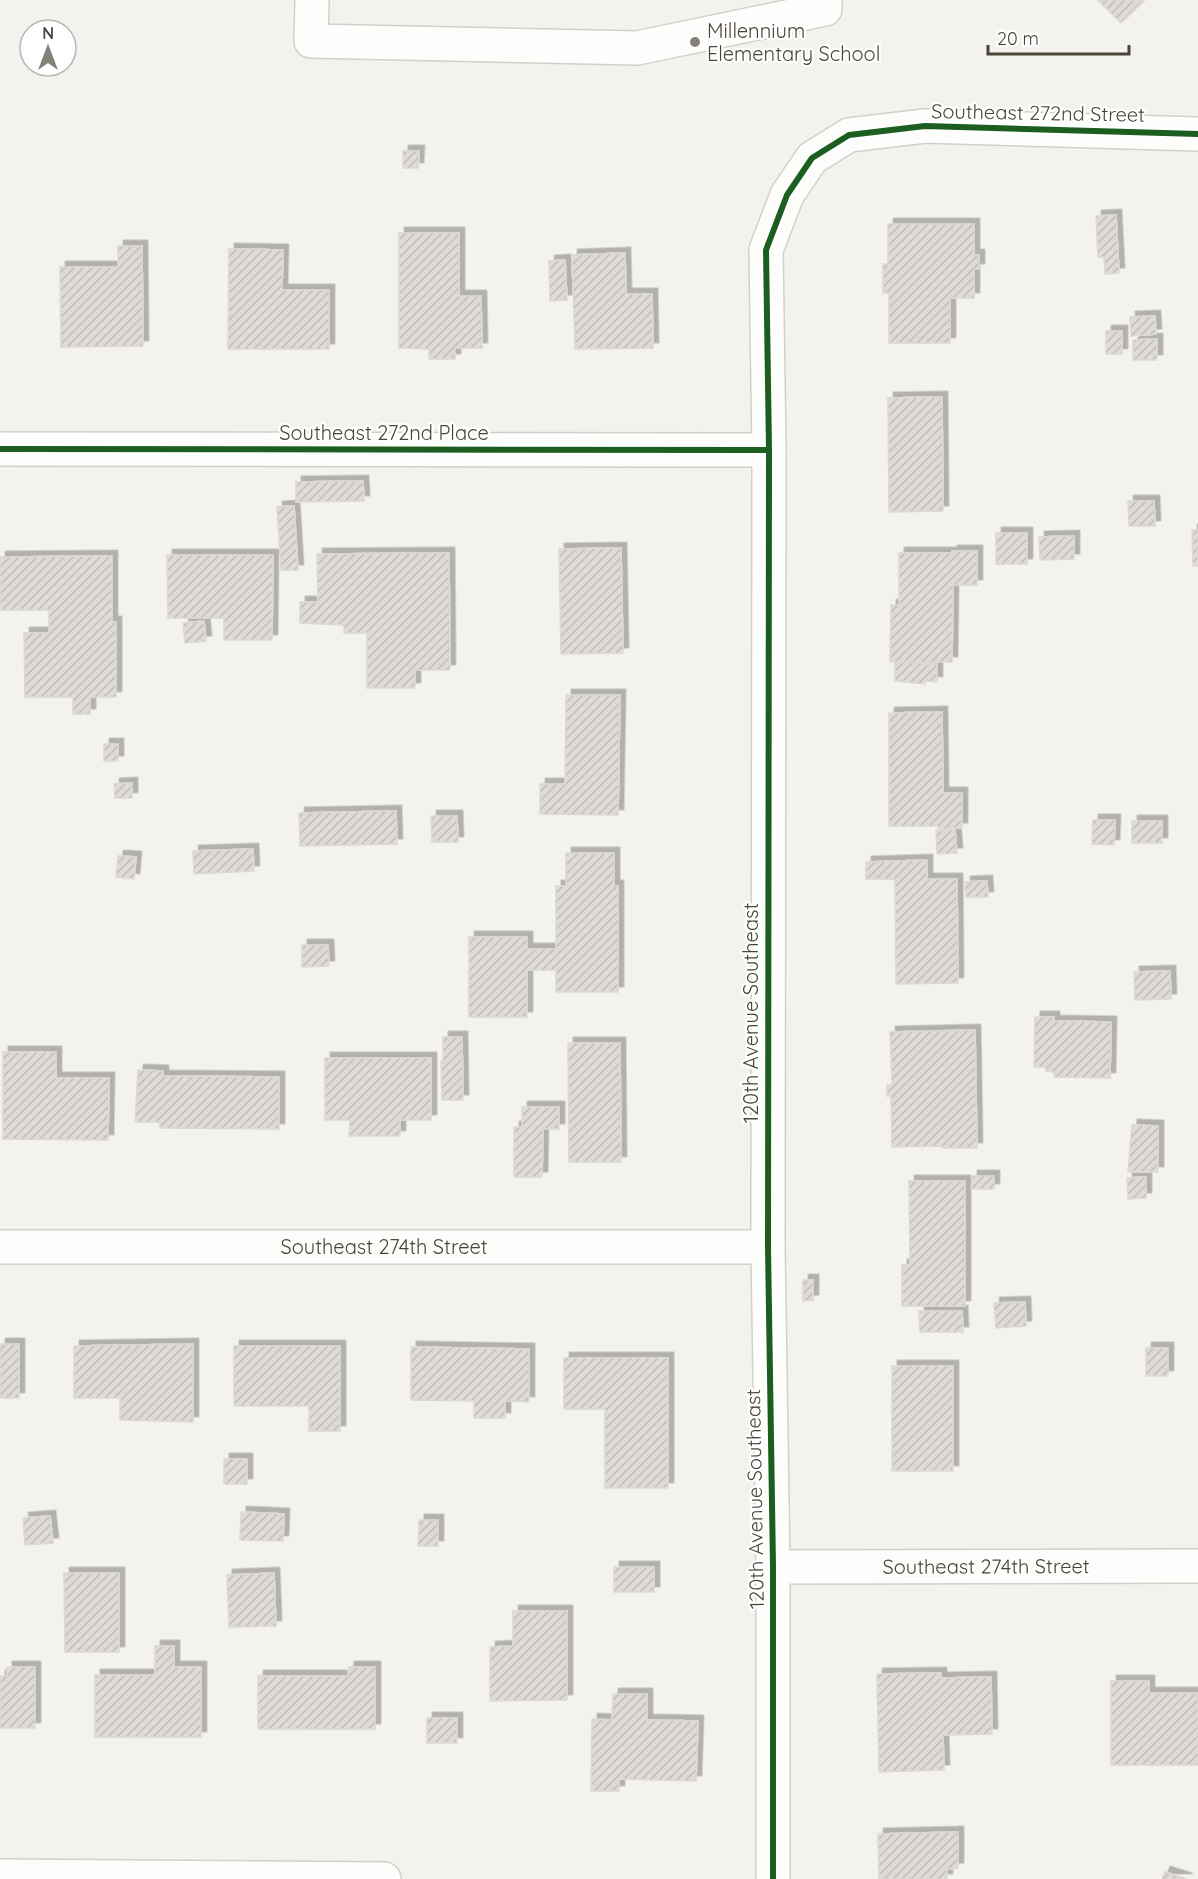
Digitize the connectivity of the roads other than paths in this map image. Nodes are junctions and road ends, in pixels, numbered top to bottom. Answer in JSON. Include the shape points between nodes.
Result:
{"nodes":[{"id":1,"x":312,"y":0,"type":"edge"},
{"id":2,"x":825,"y":0,"type":"edge"},
{"id":3,"x":1198,"y":134,"type":"edge"},
{"id":4,"x":812,"y":158,"type":"joint"},
{"id":5,"x":0,"y":449,"type":"edge"},
{"id":6,"x":769,"y":450,"type":"junction"},
{"id":7,"x":0,"y":1247,"type":"edge"},
{"id":8,"x":768,"y":1247,"type":"junction"},
{"id":9,"x":1198,"y":1566,"type":"edge"},
{"id":10,"x":773,"y":1568,"type":"junction"},
{"id":11,"x":0,"y":1876,"type":"edge"},
{"id":12,"x":384,"y":1879,"type":"edge"},
{"id":13,"x":773,"y":1879,"type":"edge"}],
"edges":[{"from":1,"to":2,"type":"street","via":[[311,41],[637,48],[825,9]]},
{"from":3,"to":4,"type":"street","name":"Southeast 272nd Street","via":[[925,126],[849,135]]},
{"from":4,"to":6,"type":"street","name":"120th Avenue Southeast","via":[[787,195],[766,249]]},
{"from":5,"to":6,"type":"street","name":"Southeast 272nd Place"},
{"from":6,"to":8,"type":"street","name":"120th Avenue Southeast"},
{"from":7,"to":8,"type":"street","name":"Southeast 274th Street"},
{"from":8,"to":10,"type":"street","name":"120th Avenue Southeast"},
{"from":9,"to":10,"type":"street","name":"Southeast 274th Street"},
{"from":10,"to":13,"type":"street","name":"120th Avenue Southeast"},
{"from":11,"to":12,"type":"street"}]}
